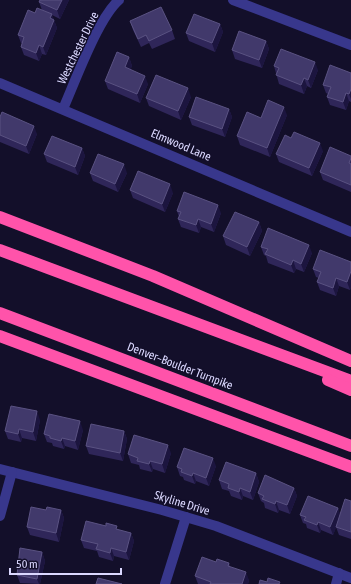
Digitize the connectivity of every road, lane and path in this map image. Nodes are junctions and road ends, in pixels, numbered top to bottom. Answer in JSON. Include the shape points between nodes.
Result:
{"nodes":[{"id":1,"x":119,"y":0,"type":"edge"},
{"id":2,"x":232,"y":0,"type":"edge"},
{"id":3,"x":351,"y":45,"type":"edge"},
{"id":4,"x":0,"y":83,"type":"edge"},
{"id":5,"x":63,"y":109,"type":"junction"},
{"id":6,"x":0,"y":217,"type":"edge"},
{"id":7,"x":351,"y":232,"type":"edge"},
{"id":8,"x":0,"y":250,"type":"edge"},
{"id":9,"x":0,"y":304,"type":"edge"},
{"id":10,"x":0,"y":313,"type":"edge"},
{"id":11,"x":223,"y":333,"type":"junction"},
{"id":12,"x":0,"y":336,"type":"edge"},
{"id":13,"x":351,"y":361,"type":"edge"},
{"id":14,"x":172,"y":378,"type":"junction"},
{"id":15,"x":351,"y":381,"type":"edge"},
{"id":16,"x":351,"y":390,"type":"edge"},
{"id":17,"x":351,"y":446,"type":"edge"},
{"id":18,"x":351,"y":468,"type":"edge"},
{"id":19,"x":0,"y":469,"type":"edge"},
{"id":20,"x":12,"y":472,"type":"junction"},
{"id":21,"x":0,"y":516,"type":"edge"},
{"id":22,"x":186,"y":517,"type":"junction"},
{"id":23,"x":339,"y":573,"type":"junction"},
{"id":24,"x":351,"y":578,"type":"edge"},
{"id":25,"x":165,"y":584,"type":"edge"},
{"id":26,"x":336,"y":584,"type":"edge"}],
"edges":[{"from":1,"to":5,"type":"street","name":"Westchester Drive","via":[[99,29]]},
{"from":2,"to":3,"type":"street"},
{"from":4,"to":5,"type":"street","name":"Elmwood Lane"},
{"from":5,"to":7,"type":"street","name":"Elmwood Lane"},
{"from":6,"to":13,"type":"highway","via":[[153,276]]},
{"from":8,"to":11,"type":"highway"},
{"from":9,"to":14,"type":"highway"},
{"from":10,"to":14,"type":"highway","name":"Denver–Boulder Turnpike"},
{"from":11,"to":15,"type":"highway"},
{"from":11,"to":16,"type":"highway"},
{"from":12,"to":18,"type":"highway"},
{"from":14,"to":17,"type":"highway","name":"Denver–Boulder Turnpike"},
{"from":19,"to":20,"type":"street","name":"Skyline Drive"},
{"from":20,"to":21,"type":"street"},
{"from":20,"to":22,"type":"street","name":"Skyline Drive"},
{"from":22,"to":23,"type":"street","name":"Skyline Drive"},
{"from":22,"to":25,"type":"street"},
{"from":23,"to":24,"type":"street","name":"Skyline Drive"},
{"from":23,"to":26,"type":"street"}]}
